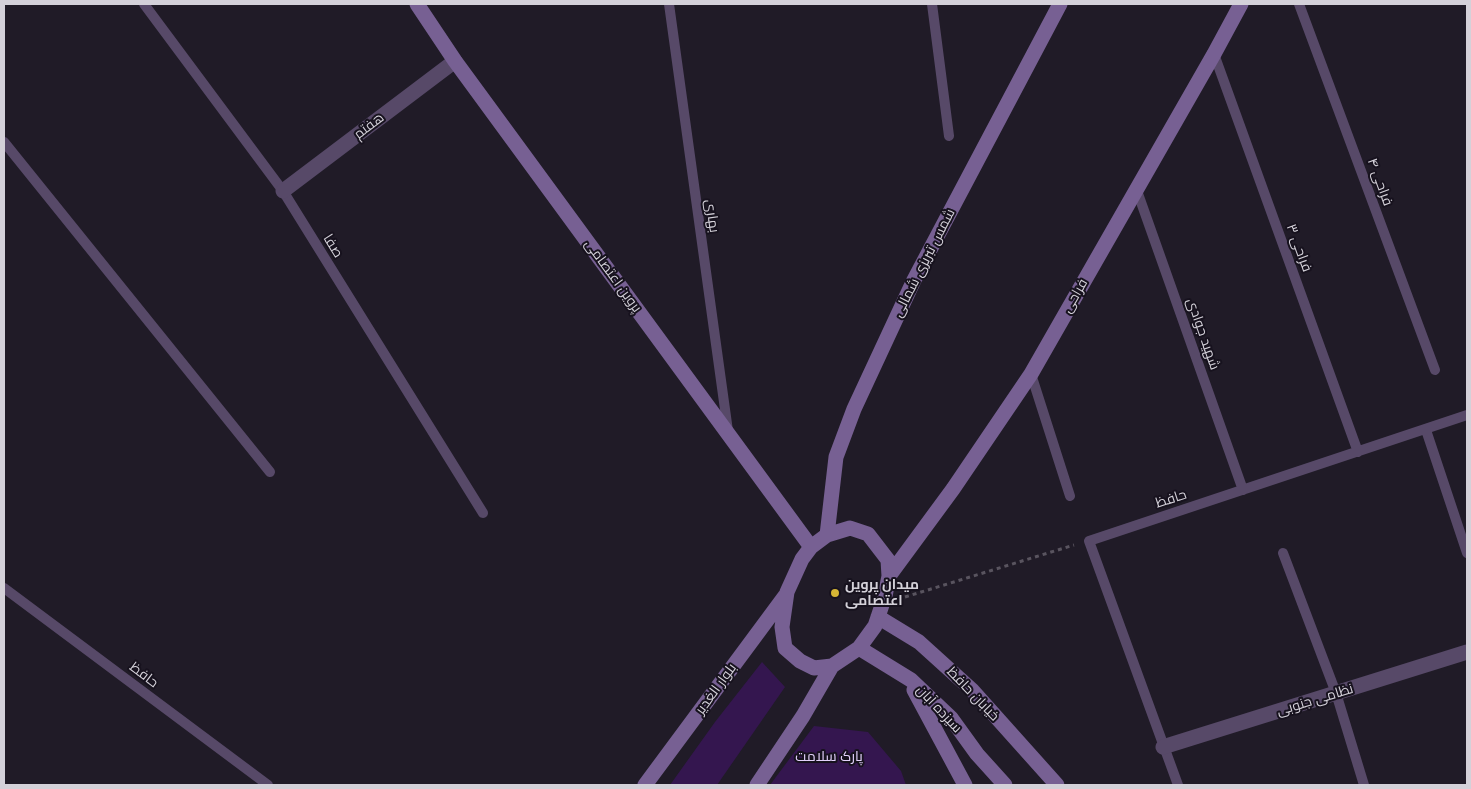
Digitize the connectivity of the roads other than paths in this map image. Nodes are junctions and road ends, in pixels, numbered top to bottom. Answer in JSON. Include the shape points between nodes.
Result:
{"nodes":[{"id":1,"x":144,"y":4,"type":"edge"},
{"id":2,"x":417,"y":4,"type":"edge"},
{"id":3,"x":669,"y":4,"type":"edge"},
{"id":4,"x":932,"y":4,"type":"edge"},
{"id":5,"x":1060,"y":4,"type":"edge"},
{"id":6,"x":1241,"y":4,"type":"edge"},
{"id":7,"x":1299,"y":4,"type":"edge"},
{"id":8,"x":1214,"y":54,"type":"junction"},
{"id":9,"x":455,"y":61,"type":"junction"},
{"id":10,"x":949,"y":136,"type":"dead end"},
{"id":11,"x":4,"y":142,"type":"edge"},
{"id":12,"x":1136,"y":188,"type":"junction"},
{"id":13,"x":283,"y":191,"type":"junction"},
{"id":14,"x":1435,"y":370,"type":"dead end"},
{"id":15,"x":1031,"y":374,"type":"junction"},
{"id":16,"x":1467,"y":415,"type":"edge"},
{"id":17,"x":1426,"y":430,"type":"junction"},
{"id":18,"x":728,"y":432,"type":"junction"},
{"id":19,"x":1358,"y":452,"type":"junction"},
{"id":20,"x":270,"y":472,"type":"dead end"},
{"id":21,"x":1243,"y":490,"type":"junction"},
{"id":22,"x":1070,"y":496,"type":"dead end"},
{"id":23,"x":483,"y":513,"type":"dead end"},
{"id":24,"x":827,"y":535,"type":"junction"},
{"id":25,"x":811,"y":547,"type":"junction"},
{"id":26,"x":1283,"y":553,"type":"dead end"},
{"id":27,"x":1467,"y":553,"type":"edge"},
{"id":28,"x":888,"y":576,"type":"junction"},
{"id":29,"x":4,"y":588,"type":"edge"},
{"id":30,"x":788,"y":592,"type":"junction"},
{"id":31,"x":880,"y":610,"type":"junction"},
{"id":32,"x":859,"y":648,"type":"junction"},
{"id":33,"x":1467,"y":652,"type":"edge"},
{"id":34,"x":832,"y":666,"type":"junction"},
{"id":35,"x":906,"y":676,"type":"junction"},
{"id":36,"x":1336,"y":694,"type":"junction"},
{"id":37,"x":1163,"y":748,"type":"junction"},
{"id":38,"x":268,"y":785,"type":"edge"},
{"id":39,"x":645,"y":785,"type":"edge"},
{"id":40,"x":757,"y":785,"type":"edge"},
{"id":41,"x":965,"y":785,"type":"edge"},
{"id":42,"x":1005,"y":785,"type":"edge"},
{"id":43,"x":1057,"y":785,"type":"edge"},
{"id":44,"x":1178,"y":785,"type":"edge"},
{"id":45,"x":1364,"y":785,"type":"edge"}],
"edges":[{"from":1,"to":13,"type":"lane","name":"صفا"},
{"from":2,"to":9,"type":"street","name":"پروین اعتصامی"},
{"from":3,"to":18,"type":"lane","name":"بهاری"},
{"from":4,"to":10,"type":"lane"},
{"from":5,"to":24,"type":"street","name":"شمس تبریزی شمالی","via":[[914,280],[854,409],[836,457]]},
{"from":6,"to":8,"type":"street","name":"فراحی"},
{"from":7,"to":14,"type":"lane","name":"فراحی ۴"},
{"from":8,"to":12,"type":"street","name":"فراحی"},
{"from":8,"to":19,"type":"lane","name":"فراحی ۳"},
{"from":9,"to":13,"type":"street","name":"هفتم"},
{"from":9,"to":18,"type":"street","name":"پروین اعتصامی"},
{"from":11,"to":20,"type":"lane"},
{"from":12,"to":15,"type":"street","name":"فراحی"},
{"from":12,"to":21,"type":"lane","name":"شهید جوادی"},
{"from":13,"to":23,"type":"lane","name":"صفا"},
{"from":15,"to":22,"type":"lane"},
{"from":15,"to":28,"type":"street","name":"فراحی"},
{"from":16,"to":17,"type":"lane","name":"حافظ"},
{"from":17,"to":19,"type":"lane","name":"حافظ"},
{"from":17,"to":27,"type":"lane"},
{"from":18,"to":25,"type":"street","name":"پروین اعتصامی"},
{"from":19,"to":21,"type":"lane","name":"حافظ"},
{"from":21,"to":37,"type":"lane","name":"حافظ","via":[[1089,541]]},
{"from":24,"to":25,"type":"street"},
{"from":24,"to":28,"type":"street","via":[[850,528],[868,534],[888,560]]},
{"from":25,"to":30,"type":"street","via":[[802,559]]},
{"from":26,"to":36,"type":"lane"},
{"from":28,"to":31,"type":"street"},
{"from":29,"to":38,"type":"lane","name":"حافظ"},
{"from":30,"to":34,"type":"street","via":[[782,627],[785,648],[800,662],[814,668]]},
{"from":30,"to":39,"type":"street","name":"بلوار الغدیر"},
{"from":31,"to":32,"type":"street","via":[[875,626]]},
{"from":31,"to":43,"type":"street","name":"خیابان حافظ","via":[[972,690]]},
{"from":32,"to":34,"type":"street"},
{"from":32,"to":35,"type":"street","name":"سیزده آبان"},
{"from":33,"to":36,"type":"street","name":"نظامی جنوبی"},
{"from":34,"to":40,"type":"street"},
{"from":35,"to":41,"type":"street"},
{"from":35,"to":42,"type":"street","name":"سیزده آبان","via":[[951,718]]},
{"from":36,"to":37,"type":"street","name":"نظامی جنوبی"},
{"from":36,"to":45,"type":"lane"},
{"from":37,"to":44,"type":"lane"}]}
